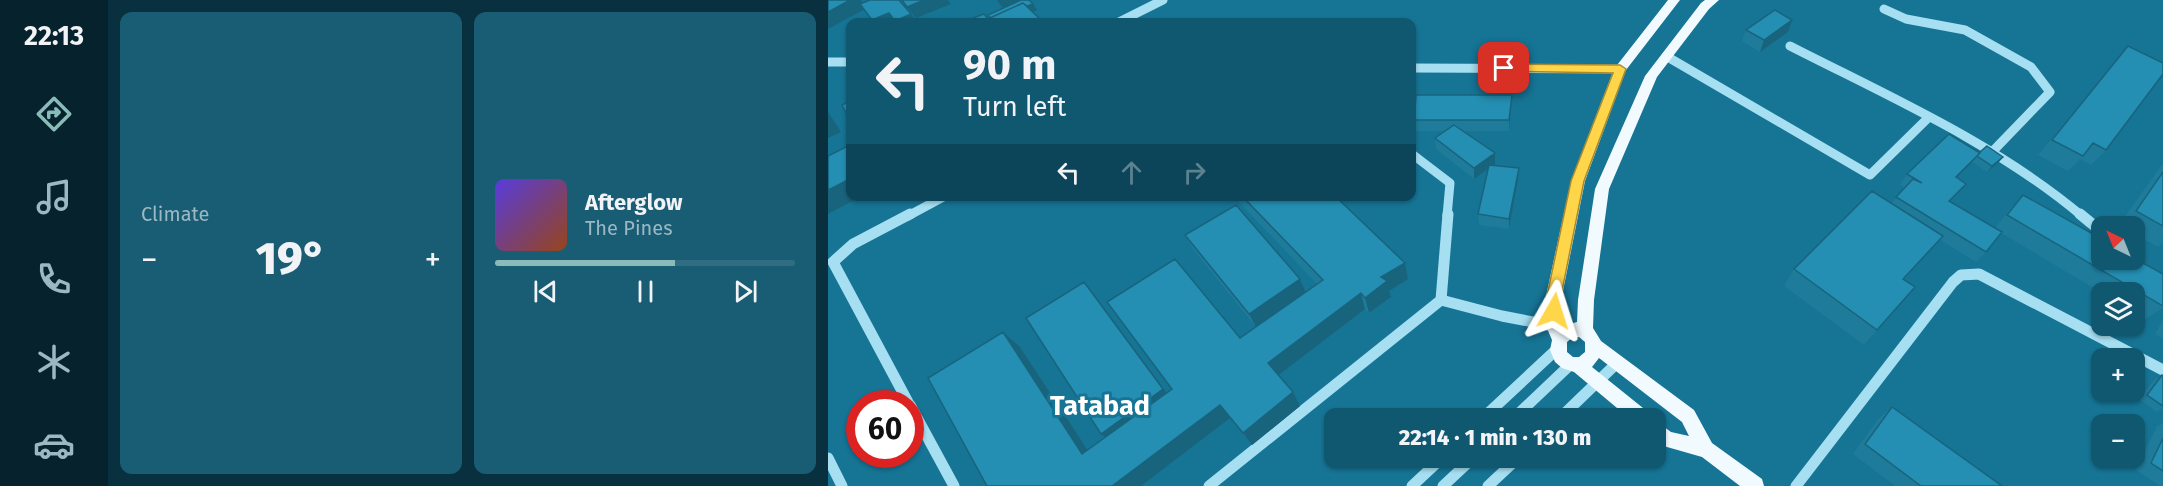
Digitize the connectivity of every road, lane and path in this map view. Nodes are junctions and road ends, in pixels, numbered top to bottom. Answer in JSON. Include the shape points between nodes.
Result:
{"nodes":[{"id":1,"x":1163,"y":0,"type":"edge"},
{"id":2,"x":1674,"y":0,"type":"edge"},
{"id":3,"x":1712,"y":0,"type":"edge"},
{"id":4,"x":1884,"y":9,"type":"dead end"},
{"id":5,"x":1127,"y":18,"type":"edge"},
{"id":6,"x":1790,"y":46,"type":"dead end"},
{"id":7,"x":1666,"y":56,"type":"junction"},
{"id":8,"x":828,"y":62,"type":"edge"},
{"id":9,"x":846,"y":62,"type":"edge"},
{"id":10,"x":1416,"y":68,"type":"edge"},
{"id":11,"x":1620,"y":69,"type":"junction"},
{"id":12,"x":1928,"y":118,"type":"junction"},
{"id":13,"x":1993,"y":151,"type":"junction"},
{"id":14,"x":1416,"y":156,"type":"edge"},
{"id":15,"x":936,"y":201,"type":"edge"},
{"id":16,"x":2091,"y":222,"type":"edge"},
{"id":17,"x":1441,"y":300,"type":"junction"},
{"id":18,"x":1557,"y":338,"type":"junction"},
{"id":19,"x":1590,"y":339,"type":"junction"},
{"id":20,"x":1574,"y":363,"type":"junction"},
{"id":21,"x":1617,"y":363,"type":"junction"},
{"id":22,"x":2163,"y":370,"type":"edge"},
{"id":23,"x":1598,"y":382,"type":"junction"},
{"id":24,"x":902,"y":390,"type":"edge"},
{"id":25,"x":1492,"y":408,"type":"edge"},
{"id":26,"x":1525,"y":408,"type":"edge"},
{"id":27,"x":1571,"y":408,"type":"edge"},
{"id":28,"x":1630,"y":408,"type":"edge"},
{"id":29,"x":924,"y":430,"type":"edge"},
{"id":30,"x":1666,"y":439,"type":"edge"},
{"id":31,"x":1706,"y":449,"type":"junction"},
{"id":32,"x":828,"y":458,"type":"edge"},
{"id":33,"x":1433,"y":468,"type":"edge"},
{"id":34,"x":1462,"y":468,"type":"edge"},
{"id":35,"x":1507,"y":468,"type":"edge"},
{"id":36,"x":1420,"y":483,"type":"edge"},
{"id":37,"x":842,"y":486,"type":"edge"},
{"id":38,"x":954,"y":486,"type":"edge"},
{"id":39,"x":1209,"y":486,"type":"edge"},
{"id":40,"x":1443,"y":486,"type":"edge"},
{"id":41,"x":1488,"y":486,"type":"edge"},
{"id":42,"x":1755,"y":486,"type":"edge"},
{"id":43,"x":1796,"y":486,"type":"edge"}],
"edges":[{"from":1,"to":5,"type":"street"},
{"from":2,"to":11,"type":"main road"},
{"from":3,"to":7,"type":"main road"},
{"from":4,"to":13,"type":"street","via":[[1906,19],[1965,30],[2031,67],[2050,92]]},
{"from":6,"to":12,"type":"street"},
{"from":7,"to":12,"type":"street","via":[[1870,175]]},
{"from":7,"to":19,"type":"main road","via":[[1651,76],[1602,189],[1586,300]]},
{"from":8,"to":9,"type":"street"},
{"from":10,"to":11,"type":"street"},
{"from":11,"to":18,"type":"main road","via":[[1578,181],[1554,296]]},
{"from":12,"to":13,"type":"street"},
{"from":13,"to":16,"type":"street"},
{"from":14,"to":17,"type":"street","via":[[1450,183]]},
{"from":15,"to":24,"type":"street","via":[[854,244],[833,262]]},
{"from":17,"to":18,"type":"street","via":[[1502,316]]},
{"from":17,"to":39,"type":"street"},
{"from":18,"to":19,"type":"main road","via":[[1568,331]]},
{"from":18,"to":20,"type":"main road","via":[[1564,359]]},
{"from":18,"to":25,"type":"street"},
{"from":19,"to":20,"type":"main road","via":[[1592,357]]},
{"from":19,"to":21,"type":"main road"},
{"from":20,"to":23,"type":"main road"},
{"from":20,"to":26,"type":"street"},
{"from":21,"to":23,"type":"street"},
{"from":21,"to":31,"type":"main road","via":[[1688,416]]},
{"from":22,"to":43,"type":"street","via":[[1979,274],[1967,273],[1953,282]]},
{"from":23,"to":27,"type":"street"},
{"from":23,"to":28,"type":"main road"},
{"from":29,"to":38,"type":"street"},
{"from":30,"to":31,"type":"main road"},
{"from":31,"to":42,"type":"main road"},
{"from":32,"to":37,"type":"street"},
{"from":33,"to":36,"type":"street"},
{"from":34,"to":40,"type":"street"},
{"from":35,"to":41,"type":"street"}]}
